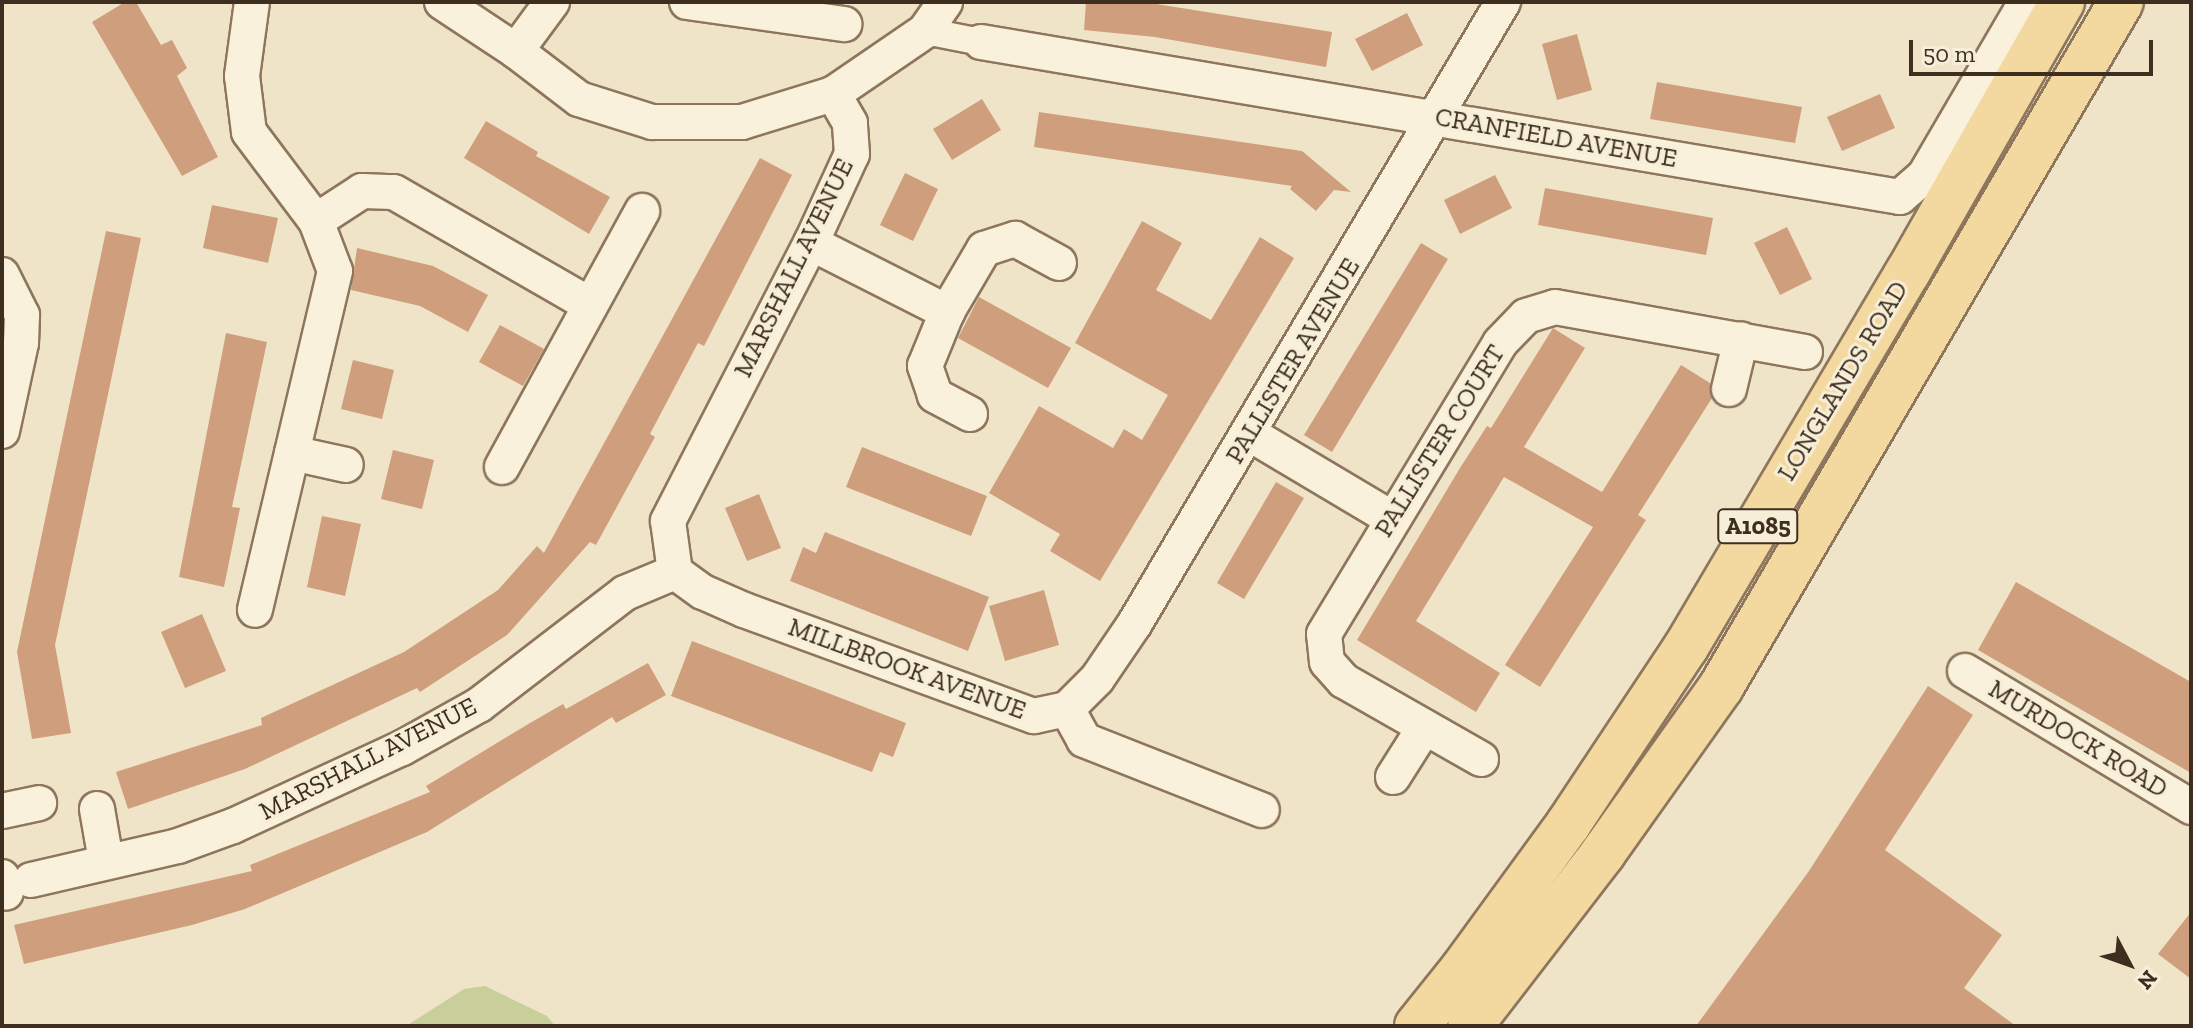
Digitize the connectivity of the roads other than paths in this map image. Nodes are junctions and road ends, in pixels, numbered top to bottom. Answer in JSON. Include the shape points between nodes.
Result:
{"nodes":[{"id":1,"x":252,"y":2,"type":"edge"},
{"id":2,"x":442,"y":2,"type":"edge"},
{"id":3,"x":552,"y":2,"type":"edge"},
{"id":4,"x":687,"y":2,"type":"edge"},
{"id":5,"x":945,"y":2,"type":"edge"},
{"id":6,"x":1503,"y":2,"type":"edge"},
{"id":7,"x":2026,"y":2,"type":"edge"},
{"id":8,"x":2062,"y":2,"type":"edge"},
{"id":9,"x":2121,"y":2,"type":"edge"},
{"id":10,"x":844,"y":24,"type":"dead end"},
{"id":11,"x":925,"y":31,"type":"junction"},
{"id":12,"x":981,"y":42,"type":"joint"},
{"id":13,"x":516,"y":51,"type":"junction"},
{"id":14,"x":833,"y":94,"type":"junction"},
{"id":15,"x":1437,"y":118,"type":"junction"},
{"id":16,"x":642,"y":211,"type":"dead end"},
{"id":17,"x":316,"y":221,"type":"junction"},
{"id":18,"x":811,"y":243,"type":"junction"},
{"id":19,"x":1059,"y":263,"type":"dead end"},
{"id":20,"x":2,"y":275,"type":"edge"},
{"id":21,"x":589,"y":304,"type":"junction"},
{"id":22,"x":947,"y":312,"type":"junction"},
{"id":23,"x":1741,"y":339,"type":"junction"},
{"id":24,"x":1805,"y":352,"type":"dead end"},
{"id":25,"x":1729,"y":389,"type":"dead end"},
{"id":26,"x":970,"y":414,"type":"dead end"},
{"id":27,"x":2,"y":431,"type":"edge"},
{"id":28,"x":1250,"y":434,"type":"junction"},
{"id":29,"x":292,"y":453,"type":"junction"},
{"id":30,"x":346,"y":465,"type":"dead end"},
{"id":31,"x":502,"y":467,"type":"dead end"},
{"id":32,"x":1391,"y":518,"type":"junction"},
{"id":33,"x":675,"y":572,"type":"junction"},
{"id":34,"x":255,"y":610,"type":"dead end"},
{"id":35,"x":1965,"y":671,"type":"dead end"},
{"id":36,"x":1067,"y":709,"type":"junction"},
{"id":37,"x":1424,"y":728,"type":"junction"},
{"id":38,"x":1481,"y":759,"type":"dead end"},
{"id":39,"x":1393,"y":777,"type":"dead end"},
{"id":40,"x":39,"y":803,"type":"dead end"},
{"id":41,"x":2191,"y":807,"type":"edge"},
{"id":42,"x":97,"y":809,"type":"dead end"},
{"id":43,"x":1262,"y":810,"type":"dead end"},
{"id":44,"x":2,"y":811,"type":"edge"},
{"id":45,"x":106,"y":861,"type":"junction"},
{"id":46,"x":13,"y":883,"type":"edge"},
{"id":47,"x":1417,"y":1026,"type":"edge"},
{"id":48,"x":1470,"y":1026,"type":"edge"}],
"edges":[{"from":1,"to":17,"type":"street","via":[[242,76],[249,132]]},
{"from":2,"to":13,"type":"street"},
{"from":3,"to":13,"type":"street"},
{"from":4,"to":10,"type":"street"},
{"from":5,"to":11,"type":"street"},
{"from":6,"to":15,"type":"street","name":"PALLISTER AVENUE"},
{"from":7,"to":15,"type":"street","name":"CRANFIELD AVENUE","via":[[1925,175],[1900,197]]},
{"from":8,"to":47,"type":"main road","name":"LONGLANDS ROAD","number":"A1085","via":[[1686,647],[1560,836]]},
{"from":9,"to":48,"type":"main road","name":"LONGLANDS ROAD","number":"A1085","via":[[1721,687]]},
{"from":11,"to":12,"type":"street"},
{"from":11,"to":14,"type":"street"},
{"from":12,"to":15,"type":"street","name":"CRANFIELD AVENUE"},
{"from":13,"to":14,"type":"street","via":[[579,99],[652,122],[742,122]]},
{"from":14,"to":18,"type":"street","name":"MARSHALL AVENUE","via":[[850,123],[852,154]]},
{"from":15,"to":28,"type":"street","name":"PALLISTER AVENUE"},
{"from":16,"to":21,"type":"street"},
{"from":17,"to":21,"type":"street","via":[[362,191],[394,192]]},
{"from":17,"to":29,"type":"street","via":[[335,271]]},
{"from":18,"to":22,"type":"street"},
{"from":18,"to":33,"type":"street","name":"MARSHALL AVENUE","via":[[668,521]]},
{"from":19,"to":22,"type":"street","via":[[1015,239],[984,249]]},
{"from":20,"to":27,"type":"street","via":[[22,315]]},
{"from":21,"to":31,"type":"street"},
{"from":22,"to":26,"type":"street","via":[[925,366],[935,395]]},
{"from":23,"to":24,"type":"street","name":"PALLISTER COURT"},
{"from":23,"to":25,"type":"street"},
{"from":23,"to":32,"type":"street","name":"PALLISTER COURT","via":[[1555,307],[1526,316],[1500,343]]},
{"from":28,"to":32,"type":"street"},
{"from":28,"to":36,"type":"street","name":"PALLISTER AVENUE","via":[[1135,623],[1097,679]]},
{"from":29,"to":30,"type":"street"},
{"from":29,"to":34,"type":"street"},
{"from":32,"to":37,"type":"street","name":"PALLISTER COURT","via":[[1324,634],[1327,662],[1344,681]]},
{"from":33,"to":36,"type":"street","name":"MILLBROOK AVENUE","via":[[703,592],[744,610],[1034,716]]},
{"from":33,"to":45,"type":"street","name":"MARSHALL AVENUE","via":[[625,593],[479,705],[402,748],[233,826],[178,846]]},
{"from":35,"to":41,"type":"street","name":"MURDOCK ROAD"},
{"from":36,"to":43,"type":"street","name":"MILLBROOK AVENUE","via":[[1084,740]]},
{"from":37,"to":38,"type":"street","name":"PALLISTER COURT"},
{"from":37,"to":39,"type":"street"},
{"from":40,"to":44,"type":"street"},
{"from":42,"to":45,"type":"street"},
{"from":45,"to":46,"type":"street","name":"MARSHALL AVENUE"}]}
